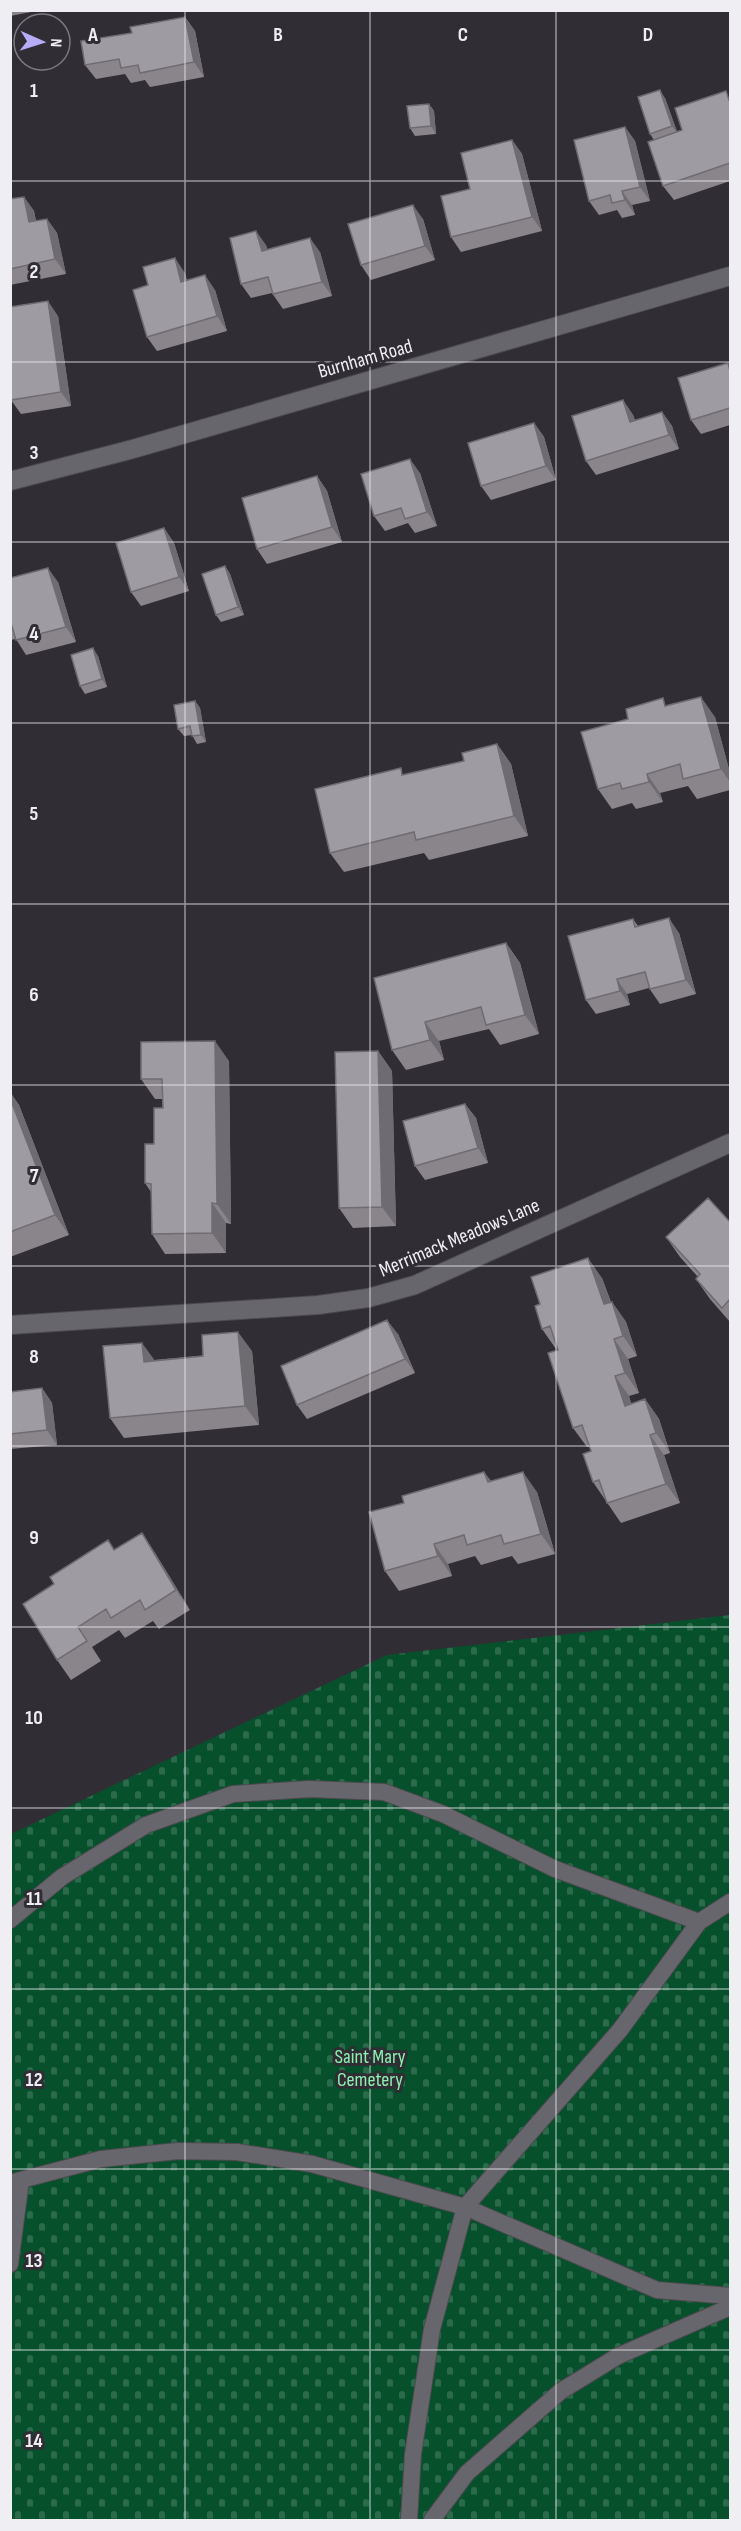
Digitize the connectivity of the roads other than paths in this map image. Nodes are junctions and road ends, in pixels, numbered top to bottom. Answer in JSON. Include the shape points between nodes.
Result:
{"nodes":[{"id":1,"x":730,"y":276,"type":"edge"},
{"id":2,"x":10,"y":481,"type":"edge"},
{"id":3,"x":730,"y":1143,"type":"edge"},
{"id":4,"x":10,"y":1324,"type":"edge"},
{"id":5,"x":730,"y":1902,"type":"edge"},
{"id":6,"x":10,"y":1920,"type":"edge"},
{"id":7,"x":699,"y":1922,"type":"junction"},
{"id":8,"x":16,"y":2181,"type":"edge"},
{"id":9,"x":465,"y":2207,"type":"junction"},
{"id":10,"x":10,"y":2264,"type":"edge"},
{"id":11,"x":730,"y":2296,"type":"edge"},
{"id":12,"x":730,"y":2307,"type":"edge"},
{"id":13,"x":409,"y":2520,"type":"edge"},
{"id":14,"x":432,"y":2520,"type":"edge"}],
"edges":[{"from":1,"to":2,"type":"street","name":"Burnham Road"},
{"from":3,"to":4,"type":"street","name":"Merrimack Meadows Lane","via":[[415,1285],[368,1298],[269,1310]]},
{"from":5,"to":7,"type":"lane"},
{"from":6,"to":7,"type":"lane","via":[[62,1877],[146,1825],[232,1794],[309,1789],[384,1792],[443,1814],[555,1869]]},
{"from":7,"to":9,"type":"lane","via":[[620,2030]]},
{"from":8,"to":9,"type":"lane","via":[[101,2159],[178,2151],[237,2152],[312,2164]]},
{"from":8,"to":10,"type":"lane"},
{"from":9,"to":11,"type":"lane","via":[[657,2290]]},
{"from":9,"to":13,"type":"lane","via":[[432,2329],[413,2454]]},
{"from":12,"to":14,"type":"lane","via":[[618,2356],[561,2391],[467,2473]]}]}
